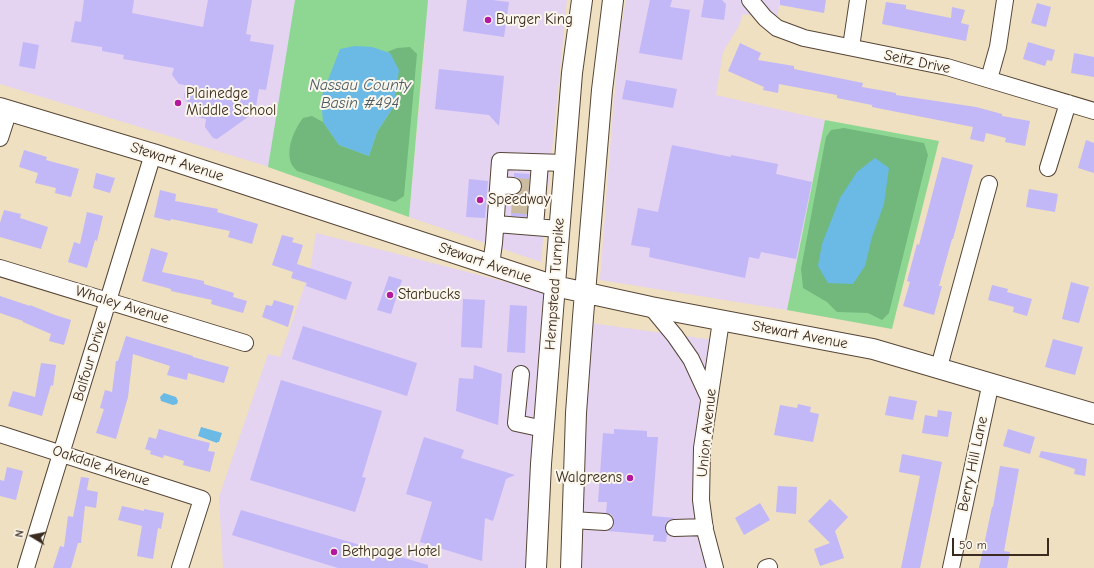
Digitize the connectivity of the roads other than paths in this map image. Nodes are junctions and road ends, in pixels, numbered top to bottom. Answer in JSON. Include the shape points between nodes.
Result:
{"nodes":[{"id":1,"x":582,"y":0,"type":"edge"},
{"id":2,"x":613,"y":0,"type":"edge"},
{"id":3,"x":750,"y":0,"type":"edge"},
{"id":4,"x":858,"y":0,"type":"edge"},
{"id":5,"x":1005,"y":0,"type":"edge"},
{"id":6,"x":851,"y":47,"type":"junction"},
{"id":7,"x":989,"y":79,"type":"junction"},
{"id":8,"x":1068,"y":103,"type":"junction"},
{"id":9,"x":4,"y":109,"type":"edge"},
{"id":10,"x":1094,"y":111,"type":"edge"},
{"id":11,"x":0,"y":138,"type":"edge"},
{"id":12,"x":153,"y":154,"type":"junction"},
{"id":13,"x":540,"y":163,"type":"junction"},
{"id":14,"x":565,"y":163,"type":"junction"},
{"id":15,"x":1048,"y":168,"type":"dead end"},
{"id":16,"x":989,"y":184,"type":"dead end"},
{"id":17,"x":496,"y":224,"type":"junction"},
{"id":18,"x":535,"y":227,"type":"junction"},
{"id":19,"x":559,"y":228,"type":"junction"},
{"id":20,"x":491,"y":265,"type":"junction"},
{"id":21,"x":0,"y":268,"type":"edge"},
{"id":22,"x":554,"y":286,"type":"junction"},
{"id":23,"x":585,"y":293,"type":"junction"},
{"id":24,"x":109,"y":301,"type":"junction"},
{"id":25,"x":651,"y":307,"type":"junction"},
{"id":26,"x":721,"y":320,"type":"junction"},
{"id":27,"x":245,"y":343,"type":"dead end"},
{"id":28,"x":939,"y":368,"type":"junction"},
{"id":29,"x":521,"y":374,"type":"dead end"},
{"id":30,"x":991,"y":382,"type":"junction"},
{"id":31,"x":710,"y":398,"type":"junction"},
{"id":32,"x":1094,"y":414,"type":"edge"},
{"id":33,"x":544,"y":429,"type":"junction"},
{"id":34,"x":0,"y":434,"type":"edge"},
{"id":35,"x":62,"y":453,"type":"junction"},
{"id":36,"x":572,"y":520,"type":"junction"},
{"id":37,"x":605,"y":522,"type":"dead end"},
{"id":38,"x":705,"y":527,"type":"junction"},
{"id":39,"x":674,"y":528,"type":"dead end"},
{"id":40,"x":26,"y":568,"type":"edge"},
{"id":41,"x":180,"y":568,"type":"edge"},
{"id":42,"x":536,"y":568,"type":"edge"},
{"id":43,"x":571,"y":568,"type":"edge"},
{"id":44,"x":715,"y":568,"type":"edge"},
{"id":45,"x":951,"y":568,"type":"edge"}],
"edges":[{"from":1,"to":14,"type":"main road","name":"Hempstead Turnpike","via":[[572,73]]},
{"from":2,"to":23,"type":"main road","name":"Hempstead Turnpike","via":[[602,90]]},
{"from":3,"to":6,"type":"street","name":"Seitz Drive","via":[[777,28],[804,38]]},
{"from":4,"to":6,"type":"street"},
{"from":5,"to":7,"type":"street","via":[[998,47]]},
{"from":6,"to":7,"type":"street","name":"Seitz Drive","via":[[947,67]]},
{"from":7,"to":8,"type":"street","name":"Seitz Drive"},
{"from":8,"to":10,"type":"street","name":"Seitz Drive"},
{"from":8,"to":15,"type":"street"},
{"from":9,"to":11,"type":"street"},
{"from":9,"to":12,"type":"main road","name":"Stewart Avenue"},
{"from":12,"to":20,"type":"main road","name":"Stewart Avenue"},
{"from":12,"to":24,"type":"street","name":"Balfour Drive"},
{"from":13,"to":14,"type":"street"},
{"from":13,"to":17,"type":"street","via":[[500,161],[506,186],[504,204]]},
{"from":13,"to":18,"type":"street","via":[[534,188]]},
{"from":14,"to":19,"type":"main road","name":"Hempstead Turnpike"},
{"from":16,"to":28,"type":"street"},
{"from":17,"to":18,"type":"street"},
{"from":17,"to":20,"type":"street"},
{"from":18,"to":19,"type":"street"},
{"from":19,"to":22,"type":"main road","name":"Hempstead Turnpike"},
{"from":20,"to":22,"type":"main road","name":"Stewart Avenue"},
{"from":21,"to":24,"type":"street","name":"Whaley Avenue"},
{"from":22,"to":23,"type":"main road","name":"Stewart Avenue"},
{"from":22,"to":33,"type":"main road","name":"Hempstead Turnpike"},
{"from":23,"to":25,"type":"main road","name":"Stewart Avenue"},
{"from":23,"to":36,"type":"main road","name":"Hempstead Turnpike","via":[[576,413]]},
{"from":24,"to":27,"type":"street","name":"Whaley Avenue"},
{"from":24,"to":35,"type":"street","name":"Balfour Drive"},
{"from":25,"to":26,"type":"main road","name":"Stewart Avenue"},
{"from":25,"to":31,"type":"street","via":[[691,360]]},
{"from":26,"to":28,"type":"main road","name":"Stewart Avenue","via":[[873,349]]},
{"from":26,"to":31,"type":"street","name":"Union Avenue"},
{"from":28,"to":30,"type":"main road","name":"Stewart Avenue"},
{"from":29,"to":33,"type":"street","via":[[516,423]]},
{"from":30,"to":32,"type":"main road","name":"Stewart Avenue"},
{"from":30,"to":45,"type":"street","name":"Berry Hill Lane"},
{"from":31,"to":38,"type":"street","name":"Union Avenue","via":[[702,448],[701,500]]},
{"from":33,"to":42,"type":"main road","name":"Hempstead Turnpike"},
{"from":34,"to":35,"type":"street","name":"Oakdale Avenue"},
{"from":35,"to":40,"type":"street","name":"Balfour Drive"},
{"from":35,"to":41,"type":"street","name":"Oakdale Avenue","via":[[202,498]]},
{"from":36,"to":37,"type":"street"},
{"from":36,"to":43,"type":"main road","name":"Hempstead Turnpike"},
{"from":38,"to":39,"type":"street"},
{"from":38,"to":44,"type":"street","name":"Union Avenue"}]}
